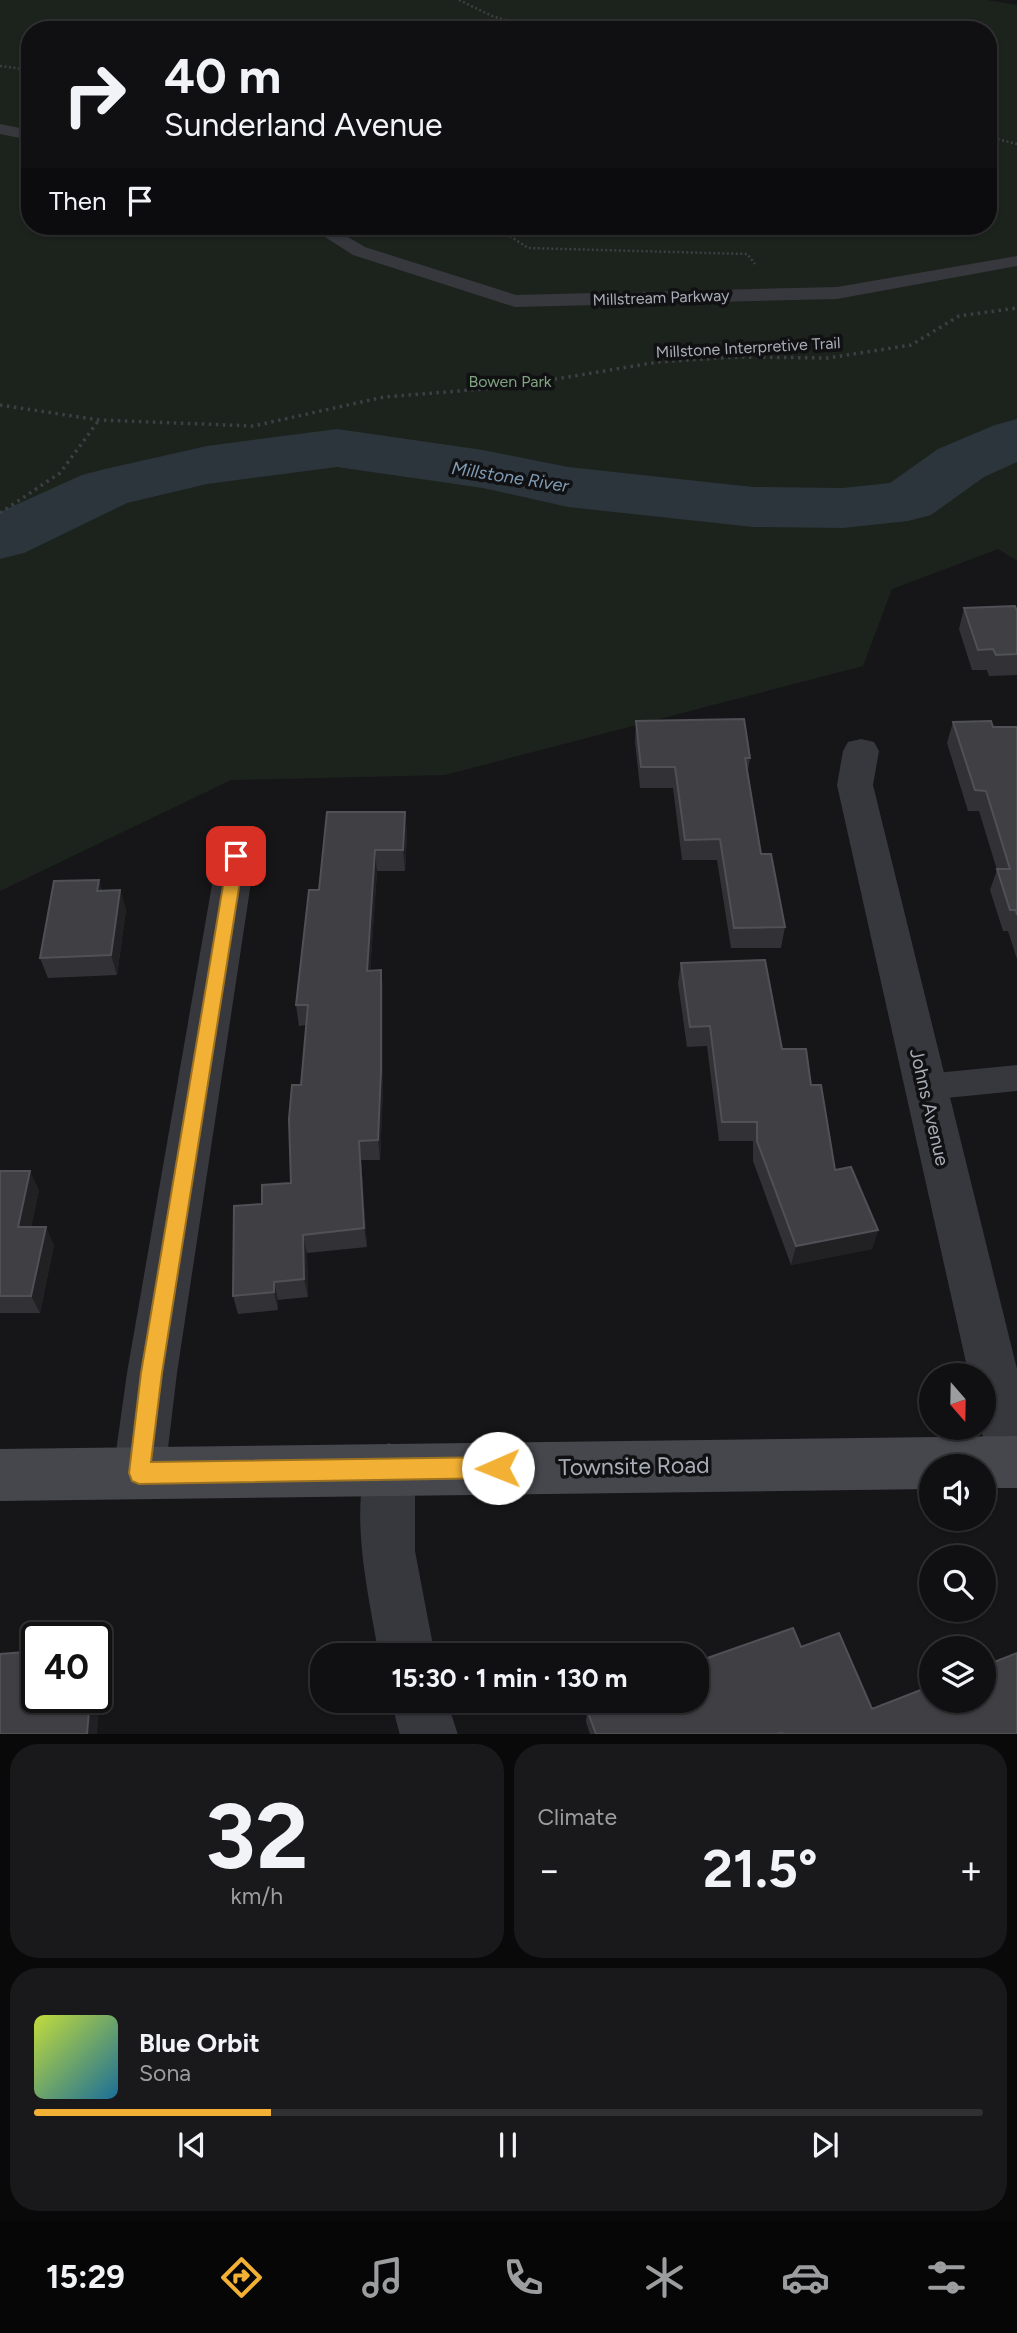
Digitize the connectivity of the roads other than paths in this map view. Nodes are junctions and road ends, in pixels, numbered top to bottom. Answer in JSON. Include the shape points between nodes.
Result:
{"nodes":[{"id":1,"x":0,"y":130,"type":"edge"},
{"id":2,"x":21,"y":134,"type":"edge"},
{"id":3,"x":332,"y":235,"type":"edge"},
{"id":4,"x":1017,"y":261,"type":"edge"},
{"id":5,"x":861,"y":751,"type":"dead end"},
{"id":6,"x":236,"y":856,"type":"dead end"},
{"id":7,"x":1017,"y":1078,"type":"edge"},
{"id":8,"x":926,"y":1087,"type":"junction"},
{"id":9,"x":1016,"y":1462,"type":"edge"},
{"id":10,"x":389,"y":1469,"type":"junction"},
{"id":11,"x":139,"y":1473,"type":"junction"},
{"id":12,"x":0,"y":1475,"type":"edge"},
{"id":13,"x":405,"y":1643,"type":"edge"},
{"id":14,"x":423,"y":1713,"type":"edge"},
{"id":15,"x":429,"y":1734,"type":"edge"}],
"edges":[{"from":1,"to":2,"type":"lane"},
{"from":3,"to":4,"type":"lane","name":"Millstream Parkway","via":[[359,251],[515,301],[837,293]]},
{"from":5,"to":8,"type":"street","name":"Johns Avenue","via":[[855,785]]},
{"from":6,"to":11,"type":"street"},
{"from":7,"to":8,"type":"lane"},
{"from":8,"to":9,"type":"street","name":"Johns Avenue"},
{"from":9,"to":10,"type":"street","name":"Townsite Road"},
{"from":10,"to":11,"type":"street","name":"Townsite Road"},
{"from":10,"to":13,"type":"street","via":[[388,1551]]},
{"from":11,"to":12,"type":"street","name":"Townsite Road"},
{"from":14,"to":15,"type":"street"}]}
